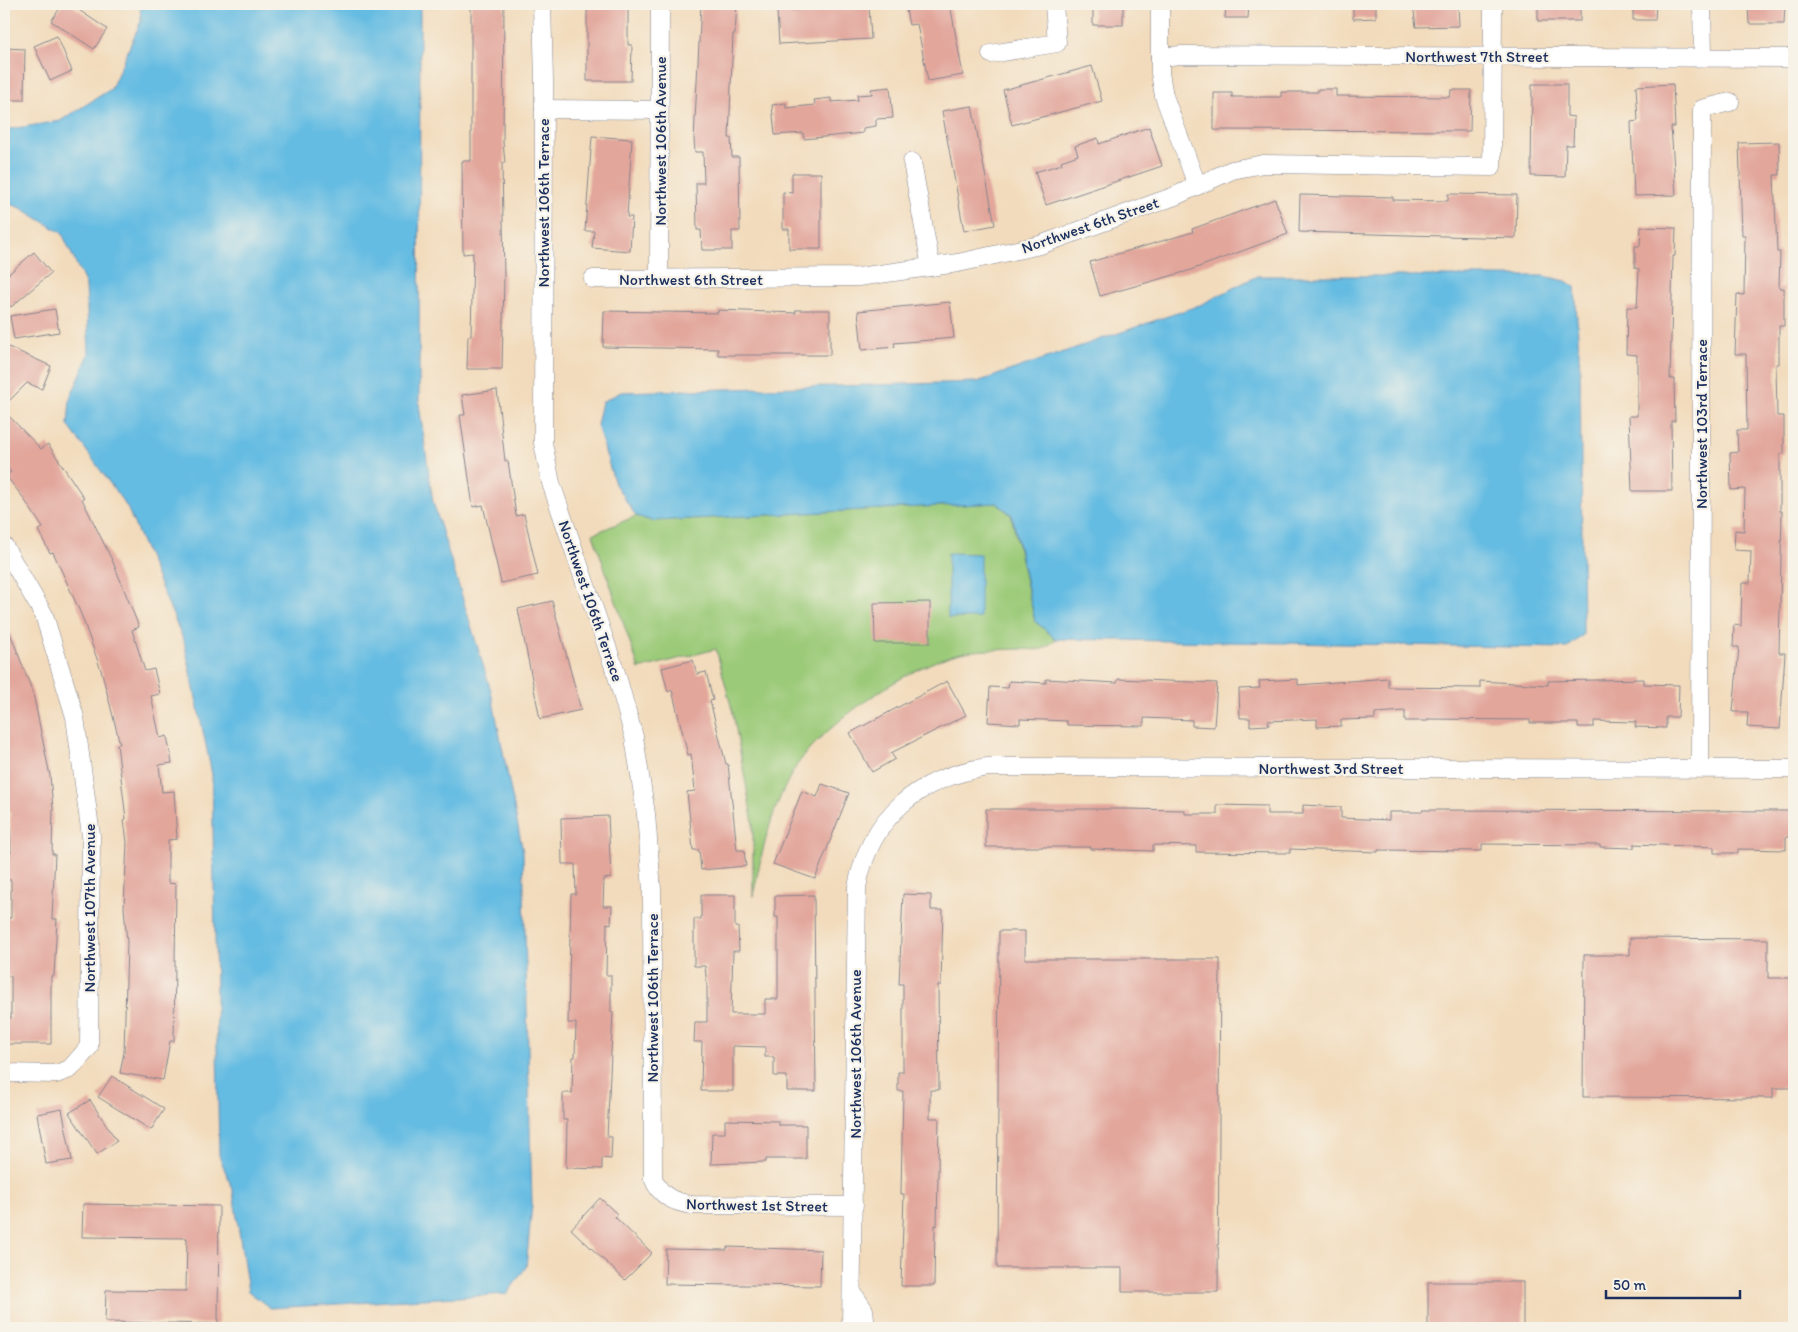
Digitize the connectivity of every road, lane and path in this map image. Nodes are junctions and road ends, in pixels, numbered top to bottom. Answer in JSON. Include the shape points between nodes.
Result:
{"nodes":[{"id":1,"x":542,"y":4,"type":"edge"},
{"id":2,"x":660,"y":4,"type":"edge"},
{"id":3,"x":1054,"y":4,"type":"edge"},
{"id":4,"x":1160,"y":4,"type":"edge"},
{"id":5,"x":1493,"y":4,"type":"edge"},
{"id":6,"x":1702,"y":4,"type":"edge"},
{"id":7,"x":991,"y":54,"type":"dead end"},
{"id":8,"x":1160,"y":56,"type":"junction"},
{"id":9,"x":1494,"y":57,"type":"junction"},
{"id":10,"x":1703,"y":57,"type":"junction"},
{"id":11,"x":1794,"y":58,"type":"edge"},
{"id":12,"x":1730,"y":102,"type":"dead end"},
{"id":13,"x":544,"y":109,"type":"junction"},
{"id":14,"x":659,"y":110,"type":"junction"},
{"id":15,"x":912,"y":162,"type":"dead end"},
{"id":16,"x":1197,"y":185,"type":"junction"},
{"id":17,"x":931,"y":267,"type":"junction"},
{"id":18,"x":659,"y":278,"type":"junction"},
{"id":19,"x":593,"y":279,"type":"dead end"},
{"id":20,"x":4,"y":547,"type":"edge"},
{"id":21,"x":9,"y":570,"type":"edge"},
{"id":22,"x":1700,"y":768,"type":"junction"},
{"id":23,"x":1794,"y":769,"type":"edge"},
{"id":24,"x":884,"y":822,"type":"joint"},
{"id":25,"x":4,"y":1073,"type":"edge"},
{"id":26,"x":663,"y":1195,"type":"joint"},
{"id":27,"x":854,"y":1206,"type":"junction"},
{"id":28,"x":852,"y":1292,"type":"junction"},
{"id":29,"x":851,"y":1328,"type":"edge"},
{"id":30,"x":866,"y":1328,"type":"edge"}],
"edges":[{"from":1,"to":13,"type":"street","name":"Northwest 106th Terrace"},
{"from":2,"to":14,"type":"street","name":"Northwest 106th Avenue"},
{"from":3,"to":7,"type":"street","via":[[1057,43]]},
{"from":4,"to":8,"type":"street"},
{"from":5,"to":9,"type":"street"},
{"from":6,"to":10,"type":"street"},
{"from":8,"to":9,"type":"street","name":"Northwest 7th Street"},
{"from":8,"to":16,"type":"street","via":[[1164,96]]},
{"from":9,"to":10,"type":"street","name":"Northwest 7th Street"},
{"from":9,"to":16,"type":"street","name":"Northwest 6th Street","via":[[1492,167],[1262,164],[1232,170]]},
{"from":10,"to":11,"type":"street","name":"Northwest 7th Street"},
{"from":12,"to":22,"type":"street","name":"Northwest 103rd Terrace","via":[[1702,109]]},
{"from":13,"to":14,"type":"street"},
{"from":13,"to":26,"type":"street","name":"Northwest 106th Terrace","via":[[543,443],[551,483],[617,676],[634,737],[646,814],[652,890],[651,1163],[652,1178]]},
{"from":14,"to":18,"type":"street","name":"Northwest 106th Avenue"},
{"from":15,"to":17,"type":"street"},
{"from":16,"to":17,"type":"street","name":"Northwest 6th Street","via":[[1040,245]]},
{"from":17,"to":18,"type":"street","name":"Northwest 6th Street","via":[[858,276]]},
{"from":18,"to":19,"type":"street","name":"Northwest 6th Street"},
{"from":20,"to":21,"type":"street","name":"Northwest 107th Avenue"},
{"from":21,"to":25,"type":"street","name":"Northwest 107th Avenue","via":[[44,615],[75,717],[91,836],[89,1047],[70,1069],[56,1074]]},
{"from":22,"to":23,"type":"street","name":"Northwest 3rd Street"},
{"from":22,"to":24,"type":"street","name":"Northwest 3rd Street","via":[[988,768],[948,776],[929,785],[910,797]]},
{"from":24,"to":27,"type":"street","name":"Northwest 106th Avenue","via":[[866,852],[856,902]]},
{"from":26,"to":27,"type":"street","name":"Northwest 1st Street","via":[[672,1201],[692,1205]]},
{"from":27,"to":28,"type":"street","name":"Northwest 106th Avenue"},
{"from":28,"to":29,"type":"street","name":"Northwest 106th Avenue"},
{"from":28,"to":30,"type":"street","via":[[864,1310]]}]}
